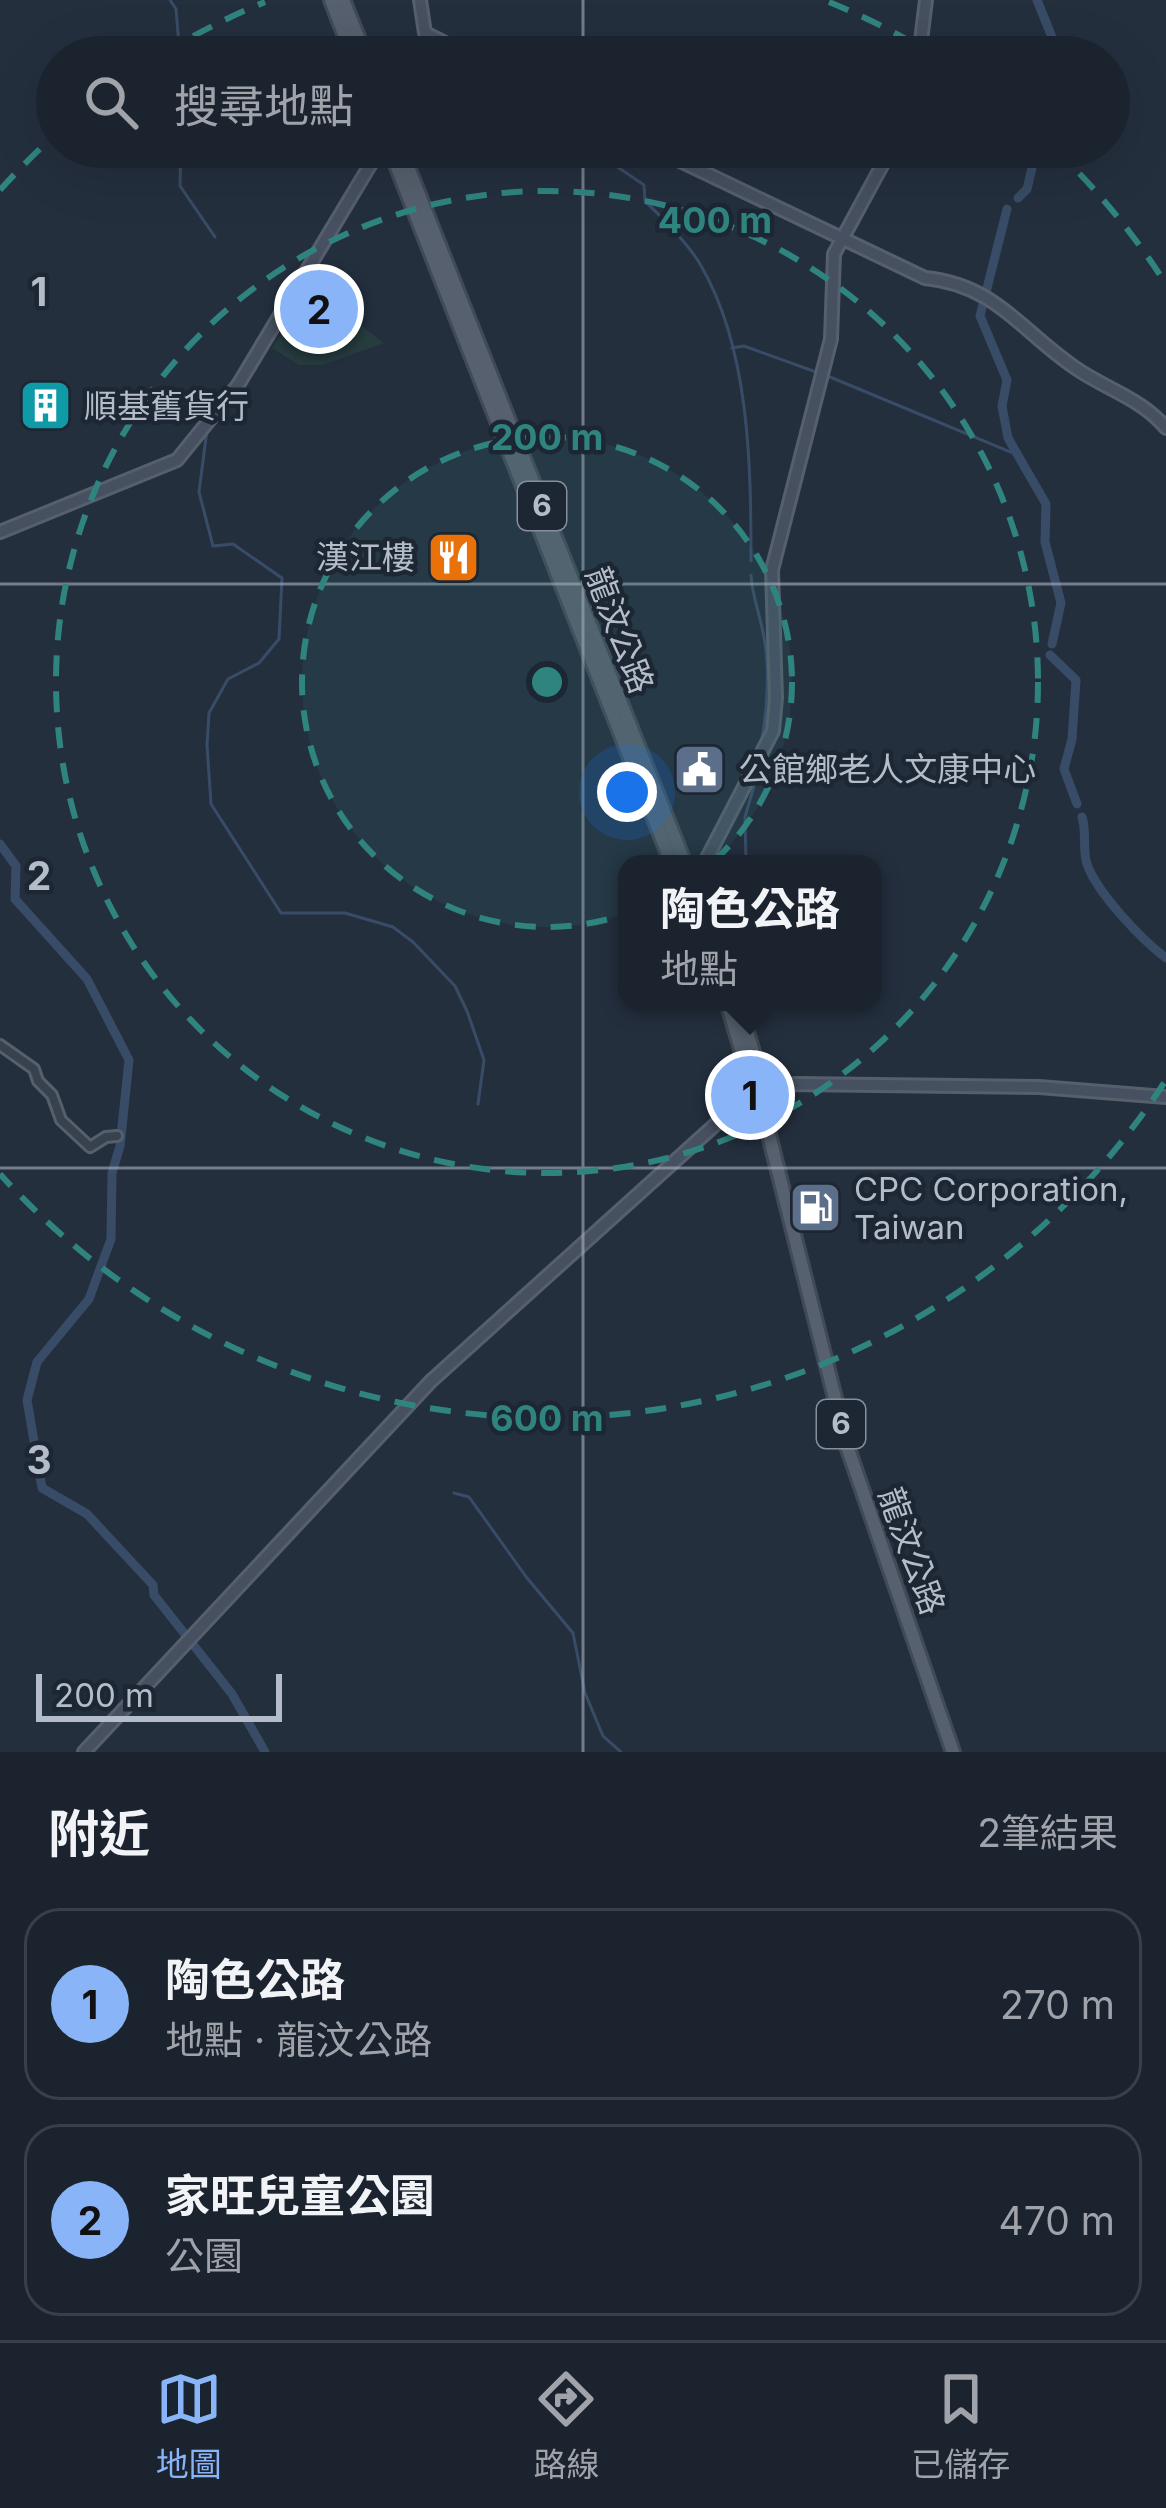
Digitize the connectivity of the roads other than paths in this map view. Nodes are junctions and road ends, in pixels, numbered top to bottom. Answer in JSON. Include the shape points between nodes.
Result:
{"nodes":[{"id":1,"x":331,"y":0,"type":"edge"},
{"id":2,"x":343,"y":0,"type":"edge"},
{"id":3,"x":420,"y":0,"type":"edge"},
{"id":4,"x":926,"y":0,"type":"edge"},
{"id":5,"x":345,"y":36,"type":"edge"},
{"id":6,"x":358,"y":36,"type":"edge"},
{"id":7,"x":431,"y":36,"type":"edge"},
{"id":8,"x":922,"y":36,"type":"edge"},
{"id":9,"x":372,"y":168,"type":"edge"},
{"id":10,"x":394,"y":168,"type":"edge"},
{"id":11,"x":408,"y":168,"type":"edge"},
{"id":12,"x":696,"y":168,"type":"edge"},
{"id":13,"x":880,"y":168,"type":"edge"},
{"id":14,"x":841,"y":236,"type":"junction"},
{"id":15,"x":476,"y":356,"type":"junction"},
{"id":16,"x":1166,"y":428,"type":"edge"},
{"id":17,"x":547,"y":531,"type":"junction"},
{"id":18,"x":0,"y":532,"type":"edge"},
{"id":19,"x":669,"y":855,"type":"edge"},
{"id":20,"x":681,"y":855,"type":"edge"},
{"id":21,"x":709,"y":855,"type":"edge"},
{"id":22,"x":730,"y":1011,"type":"edge"},
{"id":23,"x":741,"y":1011,"type":"edge"},
{"id":24,"x":0,"y":1045,"type":"edge"},
{"id":25,"x":758,"y":1088,"type":"junction"},
{"id":26,"x":1166,"y":1097,"type":"edge"},
{"id":27,"x":117,"y":1136,"type":"dead end"},
{"id":28,"x":84,"y":1752,"type":"edge"},
{"id":29,"x":953,"y":1752,"type":"edge"}],
"edges":[{"from":1,"to":5,"type":"main road"},
{"from":2,"to":6,"type":"main road"},
{"from":3,"to":7,"type":"street"},
{"from":4,"to":8,"type":"street"},
{"from":9,"to":18,"type":"street","via":[[238,385],[178,460]]},
{"from":10,"to":15,"type":"main road","name":"龍汶公路","number":"6"},
{"from":11,"to":15,"type":"main road","name":"龍汶公路","number":"6"},
{"from":12,"to":14,"type":"street"},
{"from":13,"to":14,"type":"street"},
{"from":14,"to":16,"type":"street","via":[[1009,310],[1074,368],[1123,391]]},
{"from":14,"to":21,"type":"street","via":[[832,339],[772,570],[772,731]]},
{"from":15,"to":17,"type":"main road","name":"龍汶公路","number":"6"},
{"from":17,"to":19,"type":"main road","name":"龍汶公路","number":"6"},
{"from":17,"to":20,"type":"main road","name":"龍汶公路","number":"6"},
{"from":22,"to":25,"type":"main road","name":"龍汶公路","number":"6"},
{"from":23,"to":25,"type":"main road","name":"龍汶公路","number":"6"},
{"from":24,"to":27,"type":"street","via":[[34,1069],[61,1120],[90,1147]]},
{"from":25,"to":26,"type":"street","via":[[1039,1087]]},
{"from":25,"to":28,"type":"street","via":[[455,1358]]},
{"from":25,"to":29,"type":"main road","name":"龍汶公路","number":"6","via":[[847,1446]]}]}
